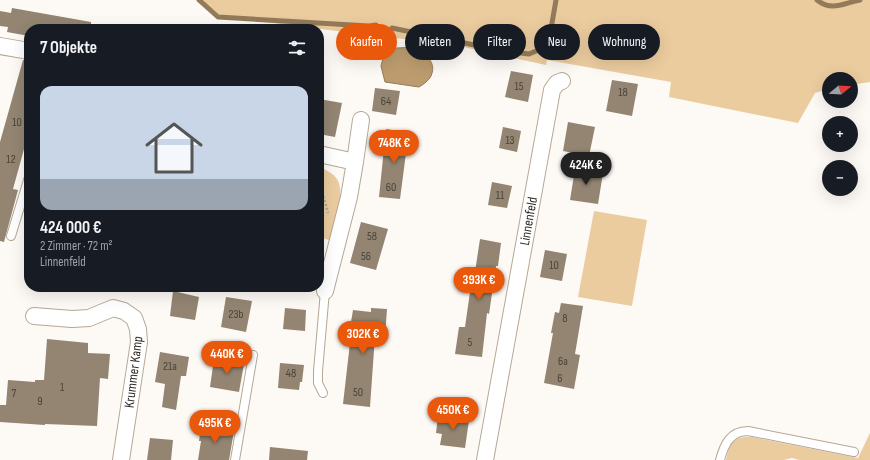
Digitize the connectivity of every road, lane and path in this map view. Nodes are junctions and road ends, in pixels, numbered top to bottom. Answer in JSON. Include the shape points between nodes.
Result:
{"nodes":[{"id":1,"x":0,"y":46,"type":"edge"},
{"id":2,"x":24,"y":50,"type":"edge"},
{"id":3,"x":562,"y":81,"type":"dead end"},
{"id":4,"x":361,"y":120,"type":"dead end"},
{"id":5,"x":324,"y":155,"type":"edge"},
{"id":6,"x":355,"y":162,"type":"junction"},
{"id":7,"x":24,"y":193,"type":"edge"},
{"id":8,"x":11,"y":236,"type":"dead end"},
{"id":9,"x":325,"y":291,"type":"joint"},
{"id":10,"x":34,"y":316,"type":"dead end"},
{"id":11,"x":253,"y":354,"type":"dead end"},
{"id":12,"x":323,"y":393,"type":"dead end"},
{"id":13,"x":854,"y":452,"type":"dead end"},
{"id":14,"x":121,"y":460,"type":"edge"},
{"id":15,"x":235,"y":460,"type":"edge"},
{"id":16,"x":485,"y":460,"type":"edge"},
{"id":17,"x":720,"y":460,"type":"edge"}],
"edges":[{"from":1,"to":2,"type":"street"},
{"from":3,"to":16,"type":"street","name":"Linnenfeld","via":[[552,90]]},
{"from":4,"to":6,"type":"street"},
{"from":5,"to":6,"type":"street"},
{"from":6,"to":9,"type":"street","via":[[349,197]]},
{"from":7,"to":8,"type":"lane"},
{"from":9,"to":12,"type":"lane","via":[[318,371],[318,383]]},
{"from":10,"to":14,"type":"street","name":"Krummer Kamp","via":[[89,318],[113,308],[124,311],[134,318],[139,342]]},
{"from":11,"to":15,"type":"lane"},
{"from":13,"to":17,"type":"lane","via":[[748,430],[734,434],[729,439]]}]}
